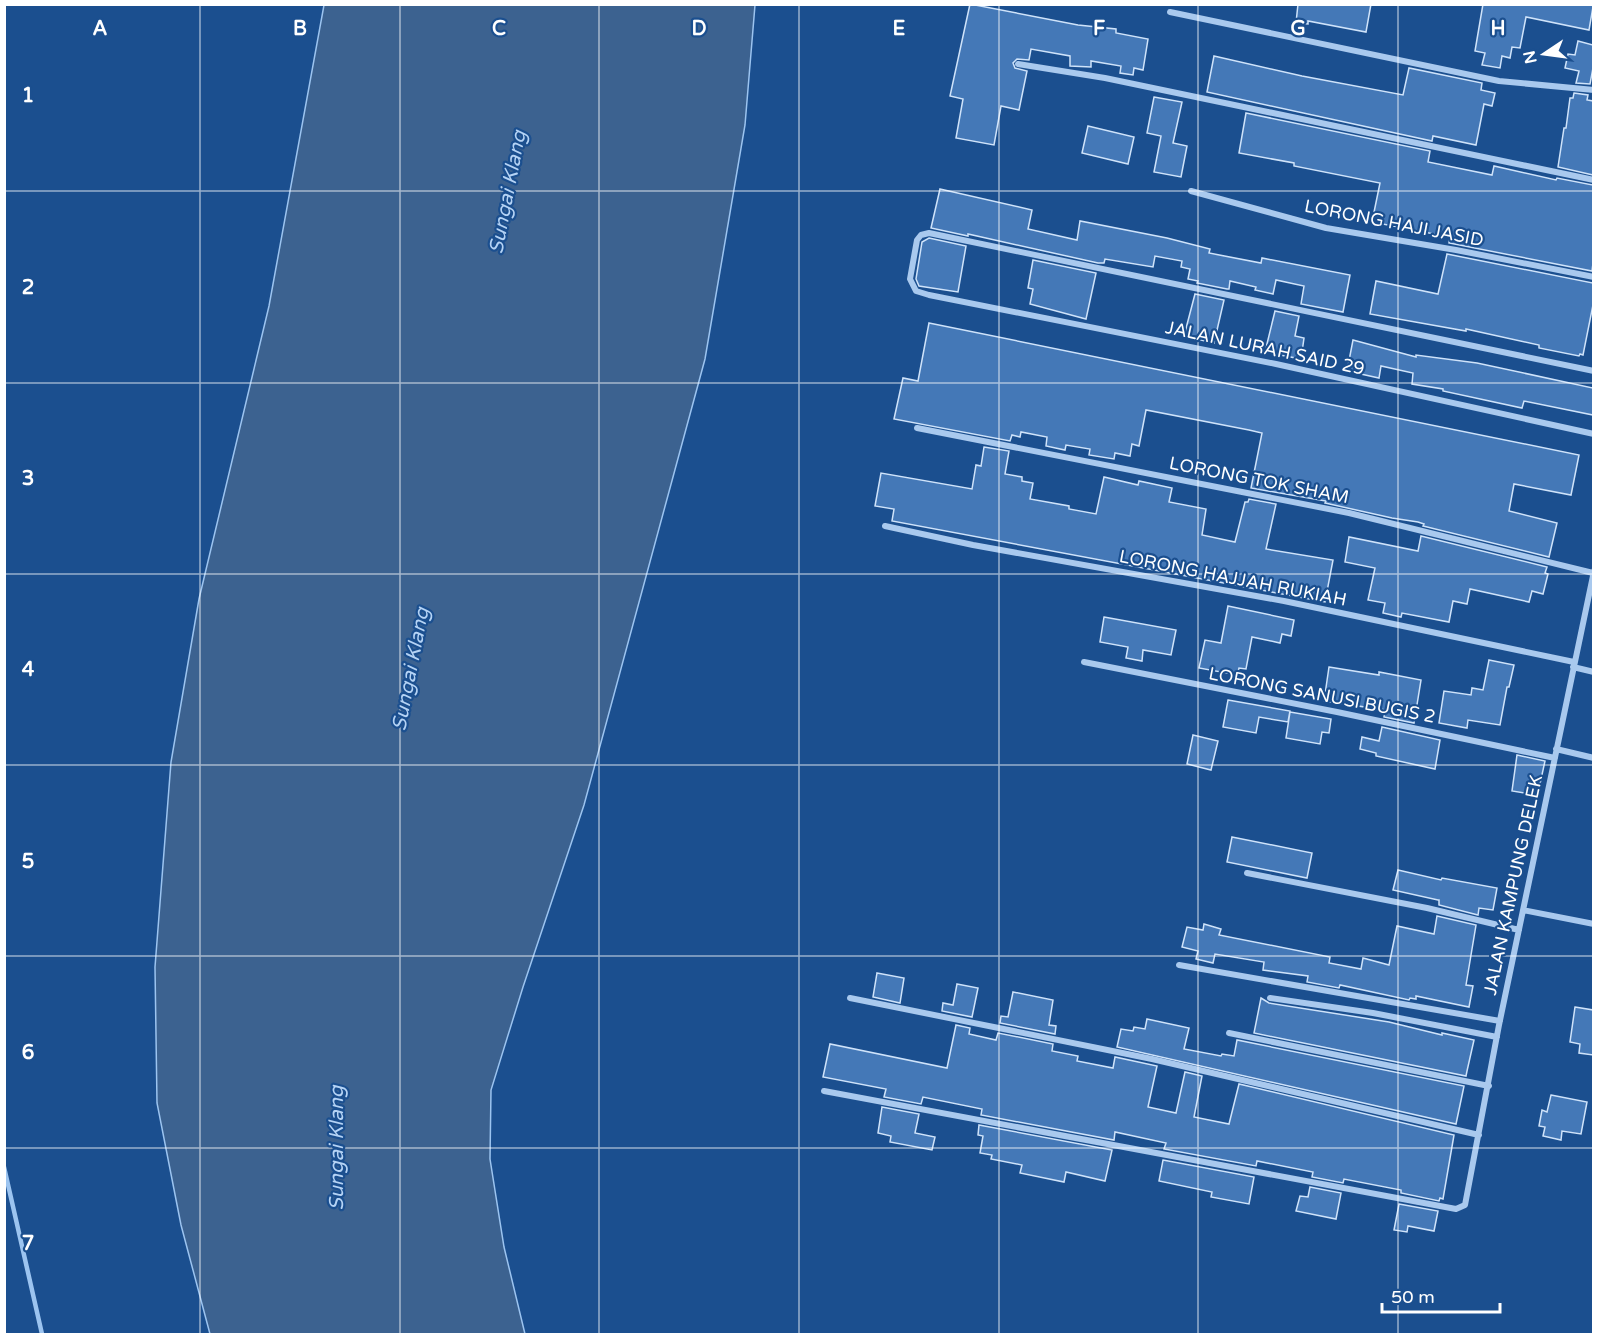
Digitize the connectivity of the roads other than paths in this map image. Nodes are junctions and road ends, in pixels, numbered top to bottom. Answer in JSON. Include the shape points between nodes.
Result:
{"nodes":[{"id":1,"x":1170,"y":12,"type":"dead end"},
{"id":2,"x":1018,"y":64,"type":"dead end"},
{"id":3,"x":1593,"y":90,"type":"edge"},
{"id":4,"x":1593,"y":180,"type":"edge"},
{"id":5,"x":1191,"y":191,"type":"dead end"},
{"id":6,"x":1593,"y":277,"type":"edge"},
{"id":7,"x":1593,"y":371,"type":"edge"},
{"id":8,"x":917,"y":428,"type":"dead end"},
{"id":9,"x":1593,"y":434,"type":"edge"},
{"id":10,"x":885,"y":526,"type":"dead end"},
{"id":11,"x":1593,"y":572,"type":"edge"},
{"id":12,"x":1084,"y":662,"type":"dead end"},
{"id":13,"x":1574,"y":665,"type":"junction"},
{"id":14,"x":1593,"y":672,"type":"edge"},
{"id":15,"x":1556,"y":749,"type":"junction"},
{"id":16,"x":1554,"y":758,"type":"junction"},
{"id":17,"x":1593,"y":758,"type":"edge"},
{"id":18,"x":1247,"y":873,"type":"dead end"},
{"id":19,"x":1523,"y":910,"type":"junction"},
{"id":20,"x":1593,"y":924,"type":"edge"},
{"id":21,"x":1519,"y":930,"type":"junction"},
{"id":22,"x":1179,"y":966,"type":"dead end"},
{"id":23,"x":850,"y":998,"type":"dead end"},
{"id":24,"x":1270,"y":998,"type":"dead end"},
{"id":25,"x":1500,"y":1021,"type":"junction"},
{"id":26,"x":1229,"y":1032,"type":"dead end"},
{"id":27,"x":1497,"y":1037,"type":"junction"},
{"id":28,"x":1489,"y":1086,"type":"junction"},
{"id":29,"x":824,"y":1091,"type":"dead end"},
{"id":30,"x":1479,"y":1135,"type":"junction"}],
"edges":[{"from":1,"to":3,"type":"street","via":[[1499,81]]},
{"from":2,"to":4,"type":"street","via":[[1105,78]]},
{"from":5,"to":6,"type":"street","name":"LORONG HAJI JASID","via":[[1326,228]]},
{"from":7,"to":9,"type":"street","name":"JALAN LURAH SAID 29","via":[[929,233],[917,240],[910,279],[916,291],[929,295],[1276,364]]},
{"from":8,"to":11,"type":"street","name":"LORONG TOK SHAM","via":[[1348,513]]},
{"from":10,"to":13,"type":"street","name":"LORONG HAJJAH RUKIAH","via":[[1284,601]]},
{"from":11,"to":13,"type":"street","name":"JALAN KAMPUNG DELEK"},
{"from":12,"to":16,"type":"street","name":"LORONG SANUSI BUGIS 2"},
{"from":13,"to":14,"type":"street","name":"LORONG HAJJAH RUKIAH"},
{"from":13,"to":15,"type":"street","name":"JALAN KAMPUNG DELEK"},
{"from":15,"to":16,"type":"street","name":"JALAN KAMPUNG DELEK"},
{"from":15,"to":17,"type":"street"},
{"from":16,"to":19,"type":"street","name":"JALAN KAMPUNG DELEK"},
{"from":18,"to":21,"type":"street"},
{"from":19,"to":20,"type":"street"},
{"from":19,"to":21,"type":"street","name":"JALAN KAMPUNG DELEK"},
{"from":21,"to":25,"type":"street","name":"JALAN KAMPUNG DELEK"},
{"from":22,"to":25,"type":"street"},
{"from":23,"to":30,"type":"street","via":[[1152,1059]]},
{"from":24,"to":27,"type":"street"},
{"from":25,"to":27,"type":"street","name":"JALAN KAMPUNG DELEK"},
{"from":26,"to":28,"type":"street"},
{"from":27,"to":28,"type":"street","name":"JALAN KAMPUNG DELEK"},
{"from":28,"to":30,"type":"street","name":"JALAN KAMPUNG DELEK"},
{"from":29,"to":30,"type":"street","name":"JALAN KAMPUNG DELEK","via":[[1456,1209],[1466,1205]]}]}
